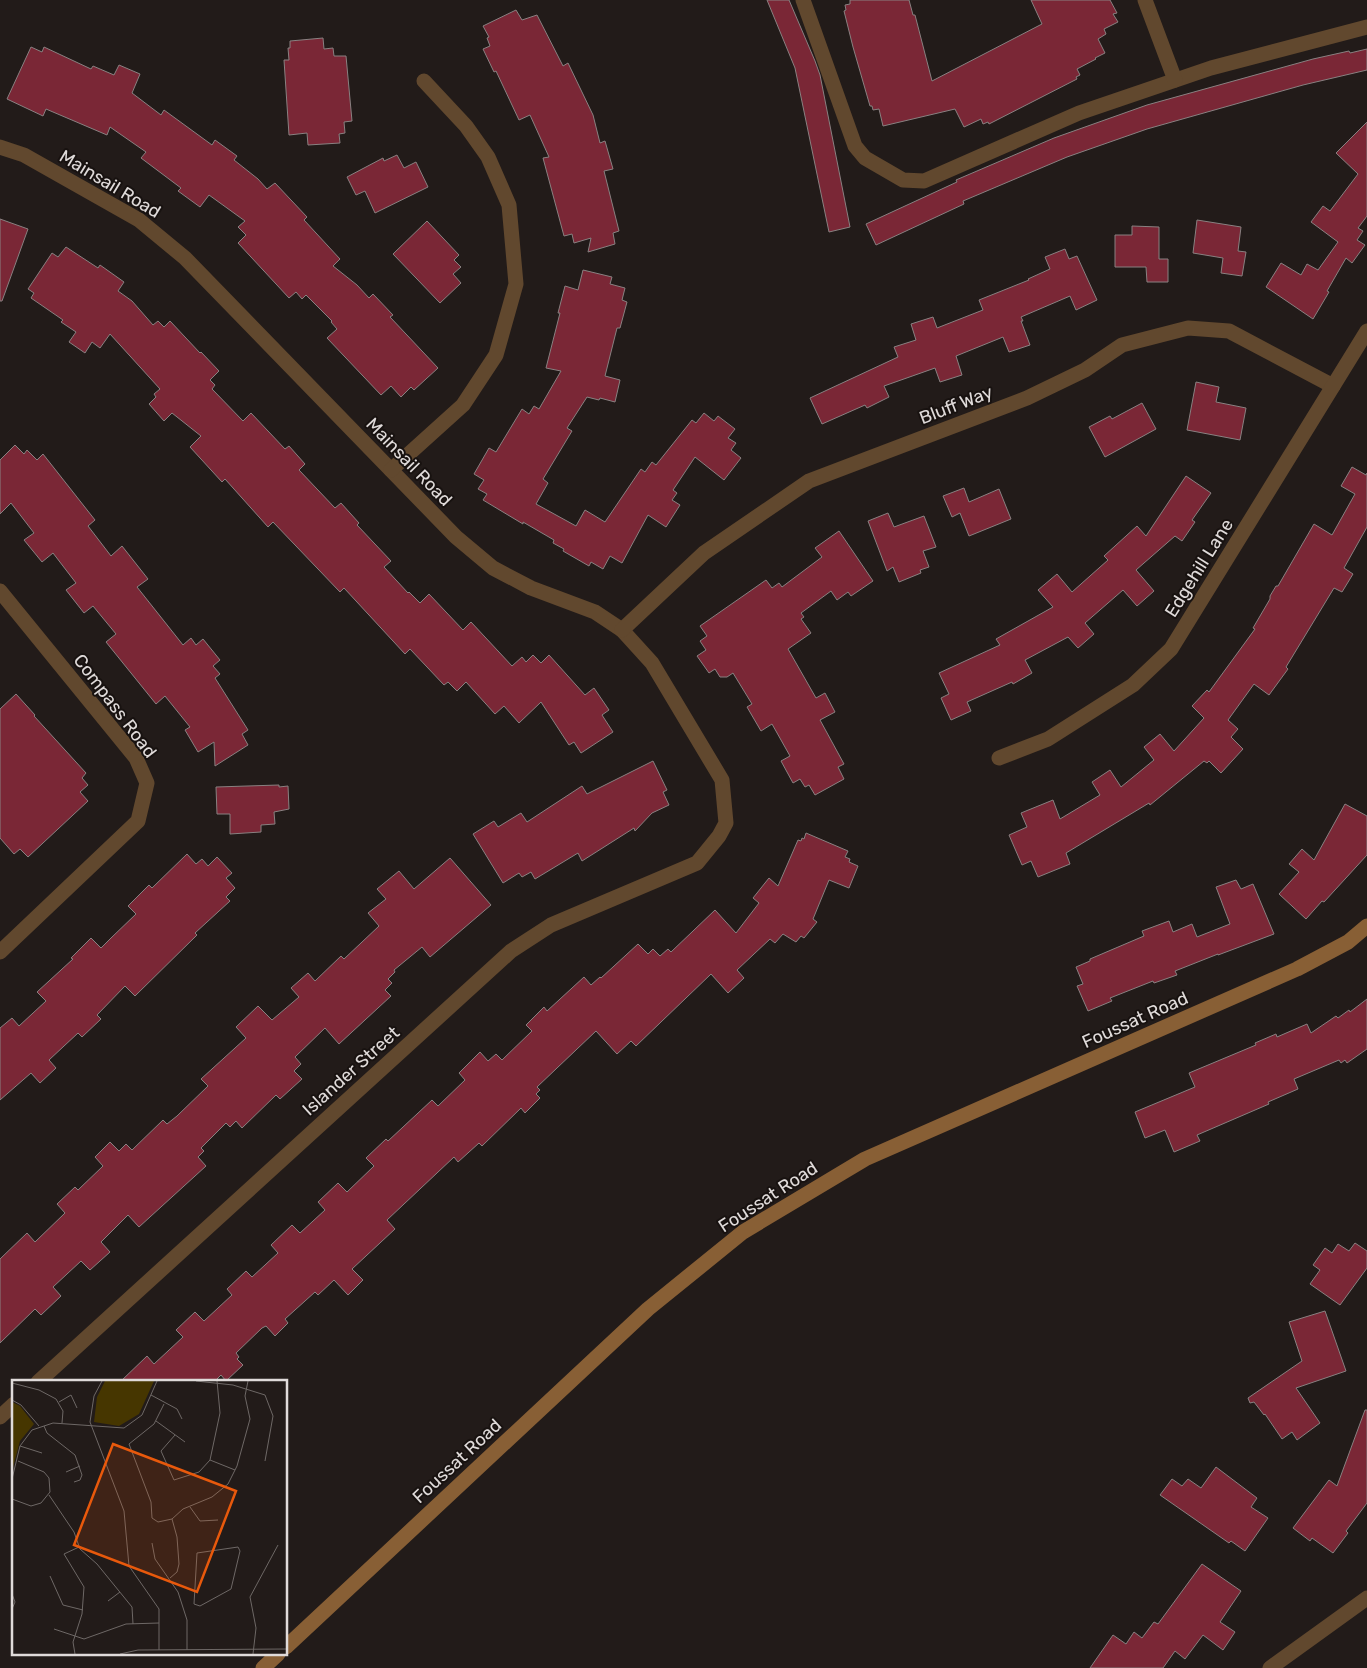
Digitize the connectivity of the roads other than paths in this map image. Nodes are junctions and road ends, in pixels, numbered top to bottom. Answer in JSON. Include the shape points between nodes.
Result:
{"nodes":[{"id":1,"x":803,"y":0,"type":"edge"},
{"id":2,"x":1145,"y":0,"type":"edge"},
{"id":3,"x":1367,"y":27,"type":"edge"},
{"id":4,"x":1175,"y":80,"type":"junction"},
{"id":5,"x":424,"y":81,"type":"dead end"},
{"id":6,"x":0,"y":147,"type":"edge"},
{"id":7,"x":1367,"y":331,"type":"edge"},
{"id":8,"x":1333,"y":386,"type":"junction"},
{"id":9,"x":391,"y":470,"type":"junction"},
{"id":10,"x":0,"y":591,"type":"edge"},
{"id":11,"x":622,"y":630,"type":"junction"},
{"id":12,"x":999,"y":758,"type":"dead end"},
{"id":13,"x":719,"y":836,"type":"joint"},
{"id":14,"x":1367,"y":926,"type":"edge"},
{"id":15,"x":0,"y":952,"type":"edge"},
{"id":16,"x":40,"y":1380,"type":"edge"},
{"id":17,"x":12,"y":1406,"type":"edge"},
{"id":18,"x":0,"y":1417,"type":"edge"},
{"id":19,"x":1367,"y":1598,"type":"edge"},
{"id":20,"x":288,"y":1645,"type":"edge"},
{"id":21,"x":276,"y":1656,"type":"edge"},
{"id":22,"x":263,"y":1668,"type":"edge"},
{"id":23,"x":1270,"y":1668,"type":"edge"}],
"edges":[{"from":1,"to":4,"type":"street","via":[[855,146],[865,158],[903,180],[924,180],[1079,113]]},
{"from":2,"to":4,"type":"street"},
{"from":3,"to":4,"type":"street"},
{"from":5,"to":9,"type":"street","via":[[466,126],[488,157],[499,181],[509,205],[516,284],[496,355],[463,405]]},
{"from":6,"to":9,"type":"street","name":"Mainsail Road","via":[[24,155],[139,220],[184,258]]},
{"from":7,"to":8,"type":"street","name":"Edgehill Lane"},
{"from":8,"to":11,"type":"street","name":"Bluff Way","via":[[1229,331],[1188,328],[1122,345],[1084,370],[1027,398],[809,481],[704,554]]},
{"from":8,"to":12,"type":"street","name":"Edgehill Lane","via":[[1171,650],[1133,685],[1048,739]]},
{"from":9,"to":11,"type":"street","name":"Mainsail Road","via":[[456,538],[493,568],[531,588],[594,612]]},
{"from":10,"to":15,"type":"street","name":"Compass Road","via":[[136,758],[147,784],[138,821]]},
{"from":11,"to":13,"type":"street","name":"Mainsail Road","via":[[652,663],[722,780],[726,823]]},
{"from":13,"to":16,"type":"street","name":"Islander Street","via":[[697,863],[551,925],[510,951]]},
{"from":14,"to":20,"type":"main road","name":"Foussat Road","via":[[1348,942],[1298,969],[864,1159],[743,1232],[648,1309]]},
{"from":17,"to":18,"type":"street"},
{"from":19,"to":23,"type":"street"},
{"from":21,"to":22,"type":"main road"}]}
